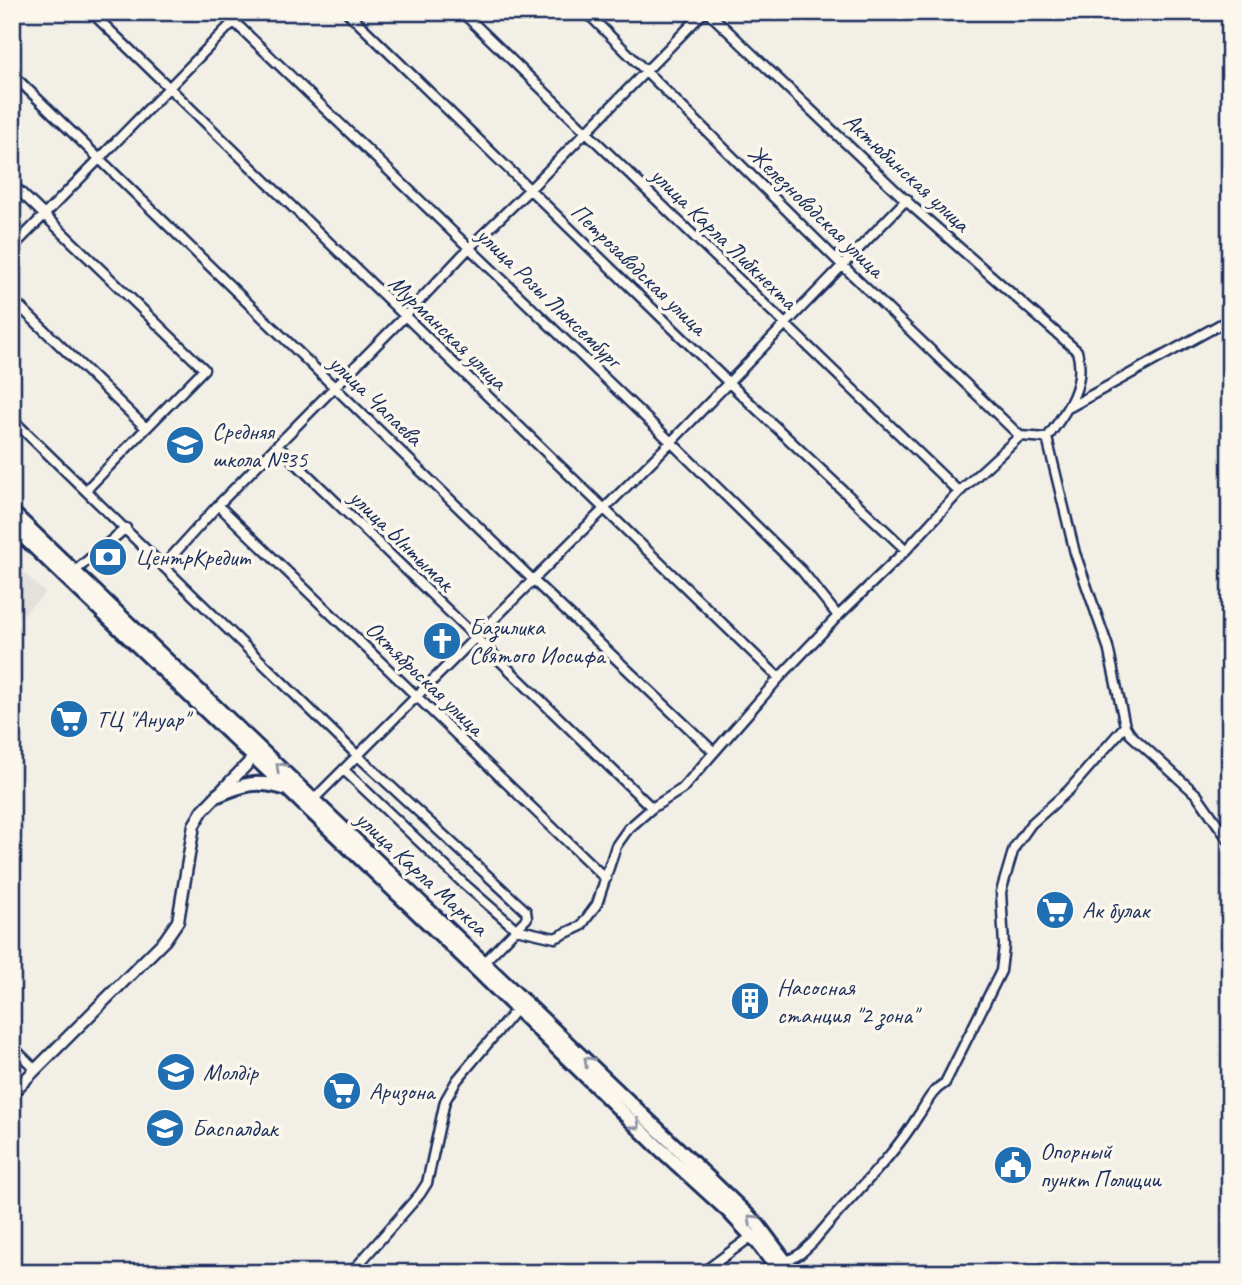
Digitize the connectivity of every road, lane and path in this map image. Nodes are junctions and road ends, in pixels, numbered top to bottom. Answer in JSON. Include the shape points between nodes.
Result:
{"nodes":[{"id":1,"x":91,"y":12,"type":"edge"},
{"id":2,"x":225,"y":12,"type":"edge"},
{"id":3,"x":243,"y":12,"type":"edge"},
{"id":4,"x":347,"y":12,"type":"edge"},
{"id":5,"x":462,"y":12,"type":"edge"},
{"id":6,"x":586,"y":12,"type":"edge"},
{"id":7,"x":706,"y":12,"type":"edge"},
{"id":8,"x":234,"y":22,"type":"junction"},
{"id":9,"x":646,"y":71,"type":"junction"},
{"id":10,"x":12,"y":74,"type":"edge"},
{"id":11,"x":169,"y":88,"type":"junction"},
{"id":12,"x":586,"y":132,"type":"junction"},
{"id":13,"x":99,"y":158,"type":"junction"},
{"id":14,"x":12,"y":184,"type":"edge"},
{"id":15,"x":529,"y":190,"type":"junction"},
{"id":16,"x":906,"y":199,"type":"junction"},
{"id":17,"x":44,"y":214,"type":"junction"},
{"id":18,"x":470,"y":247,"type":"junction"},
{"id":19,"x":12,"y":248,"type":"edge"},
{"id":20,"x":843,"y":266,"type":"junction"},
{"id":21,"x":12,"y":299,"type":"edge"},
{"id":22,"x":404,"y":317,"type":"junction"},
{"id":23,"x":1230,"y":319,"type":"edge"},
{"id":24,"x":786,"y":324,"type":"junction"},
{"id":25,"x":728,"y":382,"type":"junction"},
{"id":26,"x":335,"y":387,"type":"junction"},
{"id":27,"x":1070,"y":407,"type":"junction"},
{"id":28,"x":12,"y":419,"type":"edge"},
{"id":29,"x":146,"y":428,"type":"junction"},
{"id":30,"x":1020,"y":436,"type":"junction"},
{"id":31,"x":1047,"y":438,"type":"junction"},
{"id":32,"x":671,"y":442,"type":"junction"},
{"id":33,"x":277,"y":445,"type":"junction"},
{"id":34,"x":86,"y":490,"type":"junction"},
{"id":35,"x":959,"y":492,"type":"junction"},
{"id":36,"x":218,"y":505,"type":"junction"},
{"id":37,"x":603,"y":509,"type":"junction"},
{"id":38,"x":12,"y":512,"type":"edge"},
{"id":39,"x":12,"y":526,"type":"edge"},
{"id":40,"x":126,"y":528,"type":"junction"},
{"id":41,"x":906,"y":550,"type":"junction"},
{"id":42,"x":164,"y":565,"type":"junction"},
{"id":43,"x":75,"y":571,"type":"junction"},
{"id":44,"x":533,"y":580,"type":"junction"},
{"id":45,"x":838,"y":617,"type":"junction"},
{"id":46,"x":476,"y":638,"type":"junction"},
{"id":47,"x":779,"y":678,"type":"junction"},
{"id":48,"x":417,"y":697,"type":"junction"},
{"id":49,"x":1125,"y":726,"type":"junction"},
{"id":50,"x":714,"y":752,"type":"junction"},
{"id":51,"x":257,"y":753,"type":"junction"},
{"id":52,"x":359,"y":757,"type":"junction"},
{"id":53,"x":345,"y":771,"type":"junction"},
{"id":54,"x":287,"y":789,"type":"junction"},
{"id":55,"x":218,"y":795,"type":"junction"},
{"id":56,"x":314,"y":799,"type":"junction"},
{"id":57,"x":652,"y":808,"type":"junction"},
{"id":58,"x":1230,"y":842,"type":"edge"},
{"id":59,"x":606,"y":879,"type":"junction"},
{"id":60,"x":516,"y":929,"type":"junction"},
{"id":61,"x":485,"y":961,"type":"junction"},
{"id":62,"x":521,"y":1004,"type":"junction"},
{"id":63,"x":12,"y":1046,"type":"edge"},
{"id":64,"x":36,"y":1069,"type":"junction"},
{"id":65,"x":12,"y":1093,"type":"edge"},
{"id":66,"x":752,"y":1236,"type":"junction"},
{"id":67,"x":781,"y":1267,"type":"edge"},
{"id":68,"x":351,"y":1273,"type":"edge"},
{"id":69,"x":702,"y":1273,"type":"edge"},
{"id":70,"x":794,"y":1273,"type":"edge"}],
"edges":[{"from":1,"to":11,"type":"street","name":"Мурманская улица"},
{"from":2,"to":8,"type":"street","name":"улица Розы Люксембург"},
{"from":3,"to":8,"type":"street"},
{"from":4,"to":15,"type":"street","name":"Петрозаводская улица"},
{"from":5,"to":12,"type":"street","name":"улица Карла Либкнехта"},
{"from":6,"to":9,"type":"street","name":"Железноводская улица"},
{"from":7,"to":9,"type":"street"},
{"from":7,"to":16,"type":"street","name":"Актюбинская улица"},
{"from":8,"to":11,"type":"street"},
{"from":8,"to":18,"type":"street","name":"улица Розы Люксембург"},
{"from":9,"to":12,"type":"street"},
{"from":9,"to":20,"type":"street","name":"Железноводская улица"},
{"from":10,"to":13,"type":"street","name":"улица Чапаева"},
{"from":11,"to":13,"type":"street"},
{"from":11,"to":22,"type":"street","name":"Мурманская улица"},
{"from":12,"to":15,"type":"street"},
{"from":12,"to":24,"type":"street","name":"улица Карла Либкнехта"},
{"from":13,"to":17,"type":"street"},
{"from":13,"to":26,"type":"street","name":"улица Чапаева"},
{"from":14,"to":17,"type":"street"},
{"from":15,"to":18,"type":"street"},
{"from":15,"to":25,"type":"street","name":"Петрозаводская улица"},
{"from":16,"to":20,"type":"street"},
{"from":16,"to":27,"type":"street","name":"Актюбинская улица","via":[[1077,351],[1082,370]]},
{"from":17,"to":19,"type":"street"},
{"from":17,"to":29,"type":"street","via":[[204,369]]},
{"from":18,"to":22,"type":"street"},
{"from":18,"to":32,"type":"street","name":"улица Розы Люксембург"},
{"from":20,"to":24,"type":"street"},
{"from":20,"to":30,"type":"street","name":"Железноводская улица"},
{"from":21,"to":29,"type":"street"},
{"from":22,"to":26,"type":"street"},
{"from":22,"to":37,"type":"street","name":"Мурманская улица"},
{"from":23,"to":27,"type":"street"},
{"from":24,"to":25,"type":"street"},
{"from":24,"to":35,"type":"street","name":"улица Карла Либкнехта"},
{"from":25,"to":32,"type":"street"},
{"from":25,"to":41,"type":"street","name":"Петрозаводская улица"},
{"from":26,"to":33,"type":"street"},
{"from":26,"to":44,"type":"street","name":"улица Чапаева"},
{"from":27,"to":31,"type":"street"},
{"from":28,"to":34,"type":"street"},
{"from":29,"to":34,"type":"street"},
{"from":30,"to":31,"type":"street"},
{"from":30,"to":35,"type":"street"},
{"from":31,"to":49,"type":"street","via":[[1075,553],[1108,647]]},
{"from":32,"to":37,"type":"street"},
{"from":32,"to":45,"type":"street","name":"улица Розы Люксембург","via":[[802,571]]},
{"from":33,"to":36,"type":"street"},
{"from":33,"to":46,"type":"street","name":"улица Ынтымак"},
{"from":34,"to":40,"type":"street"},
{"from":35,"to":41,"type":"street"},
{"from":36,"to":42,"type":"street"},
{"from":36,"to":48,"type":"street","name":"Октябрьская улица"},
{"from":37,"to":44,"type":"street"},
{"from":37,"to":47,"type":"street","name":"Мурманская улица"},
{"from":38,"to":43,"type":"main road","name":"улица Карла Маркса"},
{"from":39,"to":51,"type":"main road","name":"улица Карла Маркса"},
{"from":40,"to":42,"type":"street"},
{"from":40,"to":43,"type":"street"},
{"from":41,"to":45,"type":"street"},
{"from":42,"to":52,"type":"street"},
{"from":43,"to":51,"type":"main road","name":"улица Карла Маркса"},
{"from":44,"to":46,"type":"street"},
{"from":44,"to":50,"type":"street","name":"улица Чапаева"},
{"from":45,"to":47,"type":"street"},
{"from":46,"to":48,"type":"street"},
{"from":46,"to":57,"type":"street","name":"улица Ынтымак"},
{"from":47,"to":50,"type":"street"},
{"from":48,"to":52,"type":"street"},
{"from":48,"to":59,"type":"street","name":"Октябрьская улица"},
{"from":49,"to":58,"type":"street","via":[[1197,795]]},
{"from":49,"to":67,"type":"street","via":[[1069,790],[1031,824],[1014,848],[1001,892],[1001,971],[945,1083],[936,1088],[898,1146],[813,1242]]},
{"from":50,"to":57,"type":"street","via":[[682,789]]},
{"from":51,"to":54,"type":"main road","name":"улица Карла Маркса"},
{"from":51,"to":55,"type":"street"},
{"from":56,"to":51,"type":"main road","name":"улица Карла Маркса","one_way":true},
{"from":52,"to":53,"type":"street"},
{"from":52,"to":60,"type":"street","via":[[526,911],[527,918]]},
{"from":53,"to":56,"type":"street"},
{"from":53,"to":60,"type":"street"},
{"from":54,"to":55,"type":"main road","via":[[246,783]]},
{"from":54,"to":62,"type":"main road","name":"улица Карла Маркса"},
{"from":55,"to":64,"type":"street","via":[[194,825],[178,921],[165,940]]},
{"from":56,"to":61,"type":"main road","name":"улица Карла Маркса"},
{"from":57,"to":59,"type":"street","via":[[628,829]]},
{"from":59,"to":60,"type":"street","via":[[597,904],[581,926],[555,937]]},
{"from":60,"to":61,"type":"street"},
{"from":61,"to":62,"type":"main road","name":"улица Карла Маркса"},
{"from":62,"to":66,"type":"main road","name":"улица Карла Маркса","one_way":true},
{"from":67,"to":62,"type":"main road","name":"улица Карла Маркса","one_way":true,"via":[[758,1225]]},
{"from":62,"to":68,"type":"street","via":[[457,1080],[445,1101],[427,1182],[420,1194]]},
{"from":63,"to":64,"type":"street"},
{"from":64,"to":65,"type":"street"},
{"from":66,"to":67,"type":"main road","name":"улица Карла Маркса"},
{"from":66,"to":69,"type":"street"},
{"from":67,"to":70,"type":"main road","name":"улица Карла Маркса"}]}
